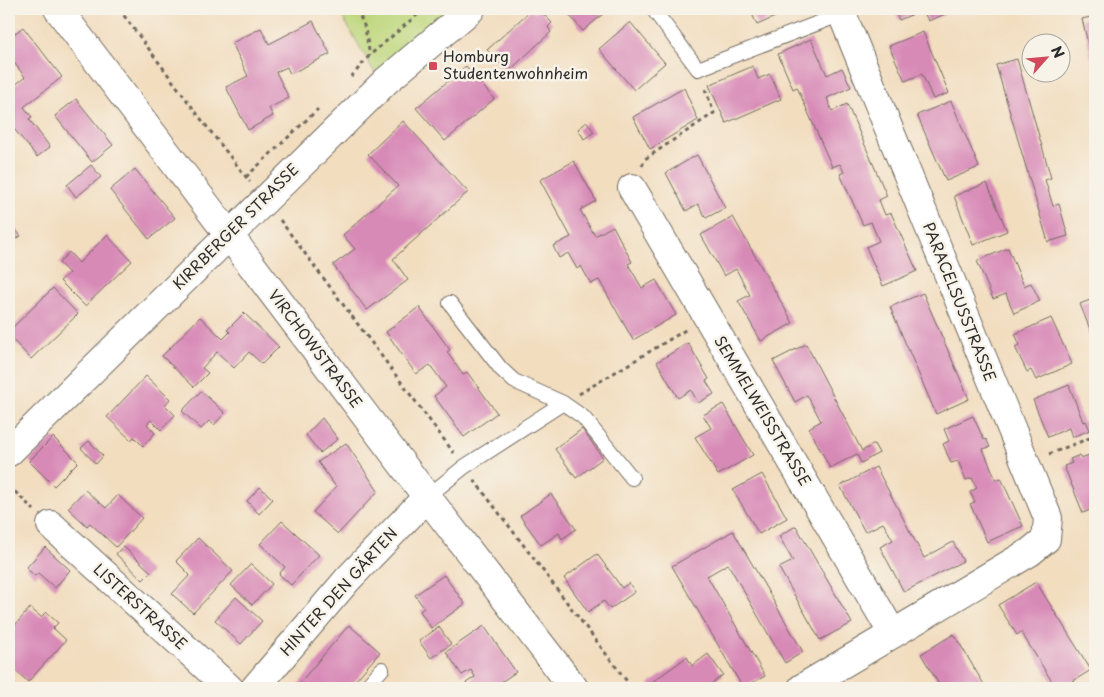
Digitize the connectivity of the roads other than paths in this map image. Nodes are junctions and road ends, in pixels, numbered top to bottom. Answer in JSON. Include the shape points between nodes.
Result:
{"nodes":[{"id":1,"x":58,"y":9,"type":"edge"},
{"id":2,"x":471,"y":9,"type":"edge"},
{"id":3,"x":653,"y":9,"type":"edge"},
{"id":4,"x":842,"y":14,"type":"joint"},
{"id":5,"x":632,"y":188,"type":"road end"},
{"id":6,"x":229,"y":234,"type":"junction"},
{"id":7,"x":450,"y":304,"type":"dead end"},
{"id":8,"x":563,"y":403,"type":"junction"},
{"id":9,"x":9,"y":452,"type":"edge"},
{"id":10,"x":632,"y":478,"type":"dead end"},
{"id":11,"x":427,"y":497,"type":"junction"},
{"id":12,"x":51,"y":526,"type":"road end"},
{"id":13,"x":893,"y":634,"type":"junction"},
{"id":14,"x":382,"y":669,"type":"dead end"},
{"id":15,"x":261,"y":686,"type":"edge"},
{"id":16,"x":229,"y":688,"type":"edge"},
{"id":17,"x":365,"y":688,"type":"edge"},
{"id":18,"x":574,"y":688,"type":"edge"},
{"id":19,"x":802,"y":688,"type":"edge"}],
"edges":[{"from":1,"to":6,"type":"street","name":"VIRCHOWSTRASSE"},
{"from":2,"to":6,"type":"street","name":"KIRRBERGER STRASSE","via":[[386,81]]},
{"from":3,"to":4,"type":"lane","name":"PARACELSUSSTRASSE","via":[[698,69]]},
{"from":4,"to":13,"type":"street","name":"PARACELSUSSTRASSE","via":[[1048,518],[1046,539],[1030,552]]},
{"from":5,"to":13,"type":"street","name":"SEMMELWEISSTRASSE"},
{"from":6,"to":9,"type":"street","name":"KIRRBERGER STRASSE"},
{"from":6,"to":11,"type":"street","name":"VIRCHOWSTRASSE"},
{"from":7,"to":8,"type":"lane","via":[[514,381]]},
{"from":8,"to":10,"type":"lane","via":[[584,417]]},
{"from":8,"to":11,"type":"lane","via":[[464,467]]},
{"from":11,"to":15,"type":"street","name":"HINTER DEN GÄRTEN","via":[[348,579]]},
{"from":11,"to":18,"type":"street","name":"VIRCHOWSTRASSE"},
{"from":12,"to":16,"type":"street","name":"LISTERSTRASSE"},
{"from":13,"to":19,"type":"street","name":"PARACELSUSSTRASSE"},
{"from":14,"to":17,"type":"lane"}]}
